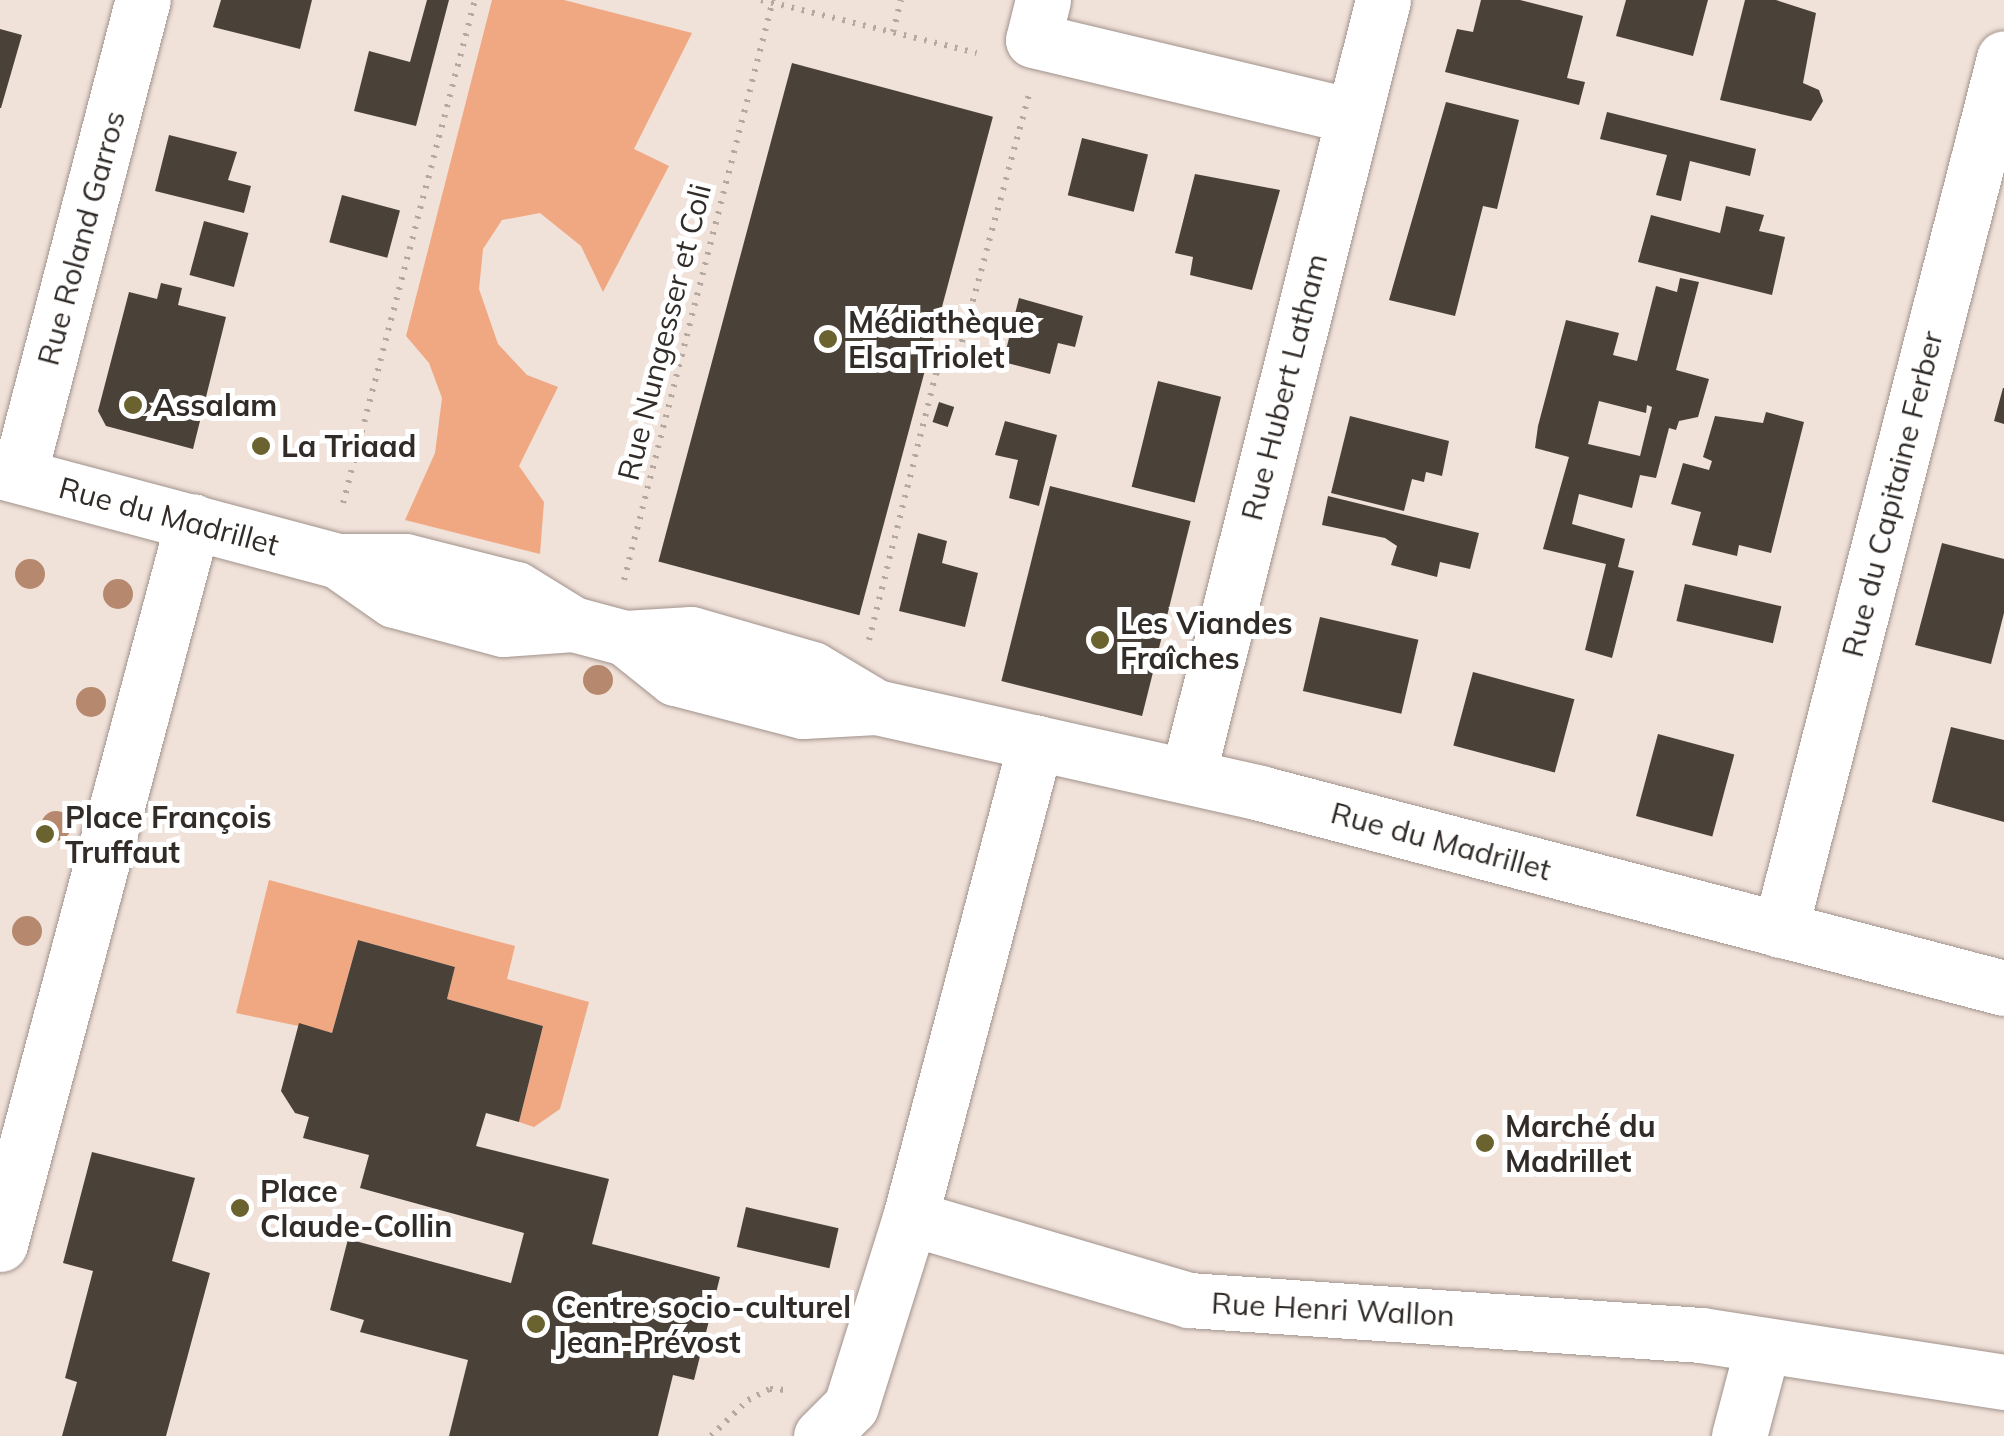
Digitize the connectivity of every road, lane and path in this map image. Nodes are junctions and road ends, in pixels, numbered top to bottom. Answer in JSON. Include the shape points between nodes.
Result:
{"nodes":[{"id":1,"x":143,"y":0,"type":"edge"},
{"id":2,"x":475,"y":0,"type":"edge"},
{"id":3,"x":761,"y":0,"type":"edge"},
{"id":4,"x":901,"y":0,"type":"edge"},
{"id":5,"x":1382,"y":0,"type":"edge"},
{"id":6,"x":773,"y":1,"type":"edge"},
{"id":7,"x":894,"y":32,"type":"junction"},
{"id":8,"x":1037,"y":36,"type":"edge"},
{"id":9,"x":2004,"y":58,"type":"edge"},
{"id":10,"x":1352,"y":116,"type":"junction"},
{"id":11,"x":9,"y":473,"type":"edge"},
{"id":12,"x":342,"y":504,"type":"dead end"},
{"id":13,"x":194,"y":521,"type":"junction"},
{"id":14,"x":603,"y":632,"type":"junction"},
{"id":15,"x":870,"y":681,"type":"junction"},
{"id":16,"x":1036,"y":742,"type":"junction"},
{"id":17,"x":1188,"y":775,"type":"junction"},
{"id":18,"x":1780,"y":930,"type":"junction"},
{"id":19,"x":2004,"y":988,"type":"edge"},
{"id":20,"x":910,"y":1218,"type":"junction"},
{"id":21,"x":0,"y":1244,"type":"edge"},
{"id":22,"x":1762,"y":1346,"type":"junction"},
{"id":23,"x":2004,"y":1382,"type":"edge"},
{"id":24,"x":821,"y":1436,"type":"edge"},
{"id":25,"x":1739,"y":1436,"type":"edge"}],
"edges":[{"from":1,"to":11,"type":"street","name":"Rue Roland Garros"},
{"from":2,"to":12,"type":"path"},
{"from":3,"to":6,"type":"path"},
{"from":4,"to":7,"type":"path"},
{"from":5,"to":10,"type":"street","name":"Rue Hubert Latham"},
{"from":6,"to":7,"type":"path"},
{"from":6,"to":14,"type":"path","name":"Rue Nungesser et Coli"},
{"from":7,"to":8,"type":"path"},
{"from":8,"to":10,"type":"street"},
{"from":8,"to":15,"type":"path","via":[[959,352],[936,373]]},
{"from":9,"to":18,"type":"street","name":"Rue du Capitaine Ferber"},
{"from":10,"to":17,"type":"street","name":"Rue Hubert Latham"},
{"from":11,"to":13,"type":"street","name":"Rue du Madrillet"},
{"from":13,"to":14,"type":"street","name":"Rue du Madrillet","via":[[338,561],[394,600],[484,624]]},
{"from":13,"to":21,"type":"street"},
{"from":14,"to":15,"type":"street","name":"Rue du Madrillet","via":[[675,678],[803,711]]},
{"from":15,"to":16,"type":"street","name":"Rue du Madrillet"},
{"from":16,"to":17,"type":"street","name":"Rue du Madrillet"},
{"from":16,"to":20,"type":"street"},
{"from":17,"to":18,"type":"street","name":"Rue du Madrillet"},
{"from":18,"to":19,"type":"street","name":"Rue du Madrillet"},
{"from":20,"to":22,"type":"street","name":"Rue Henri Wallon","via":[[1189,1300],[1487,1318]]},
{"from":20,"to":24,"type":"street","via":[[851,1406]]},
{"from":22,"to":23,"type":"street","name":"Rue Henri Wallon"},
{"from":22,"to":25,"type":"street"}]}
